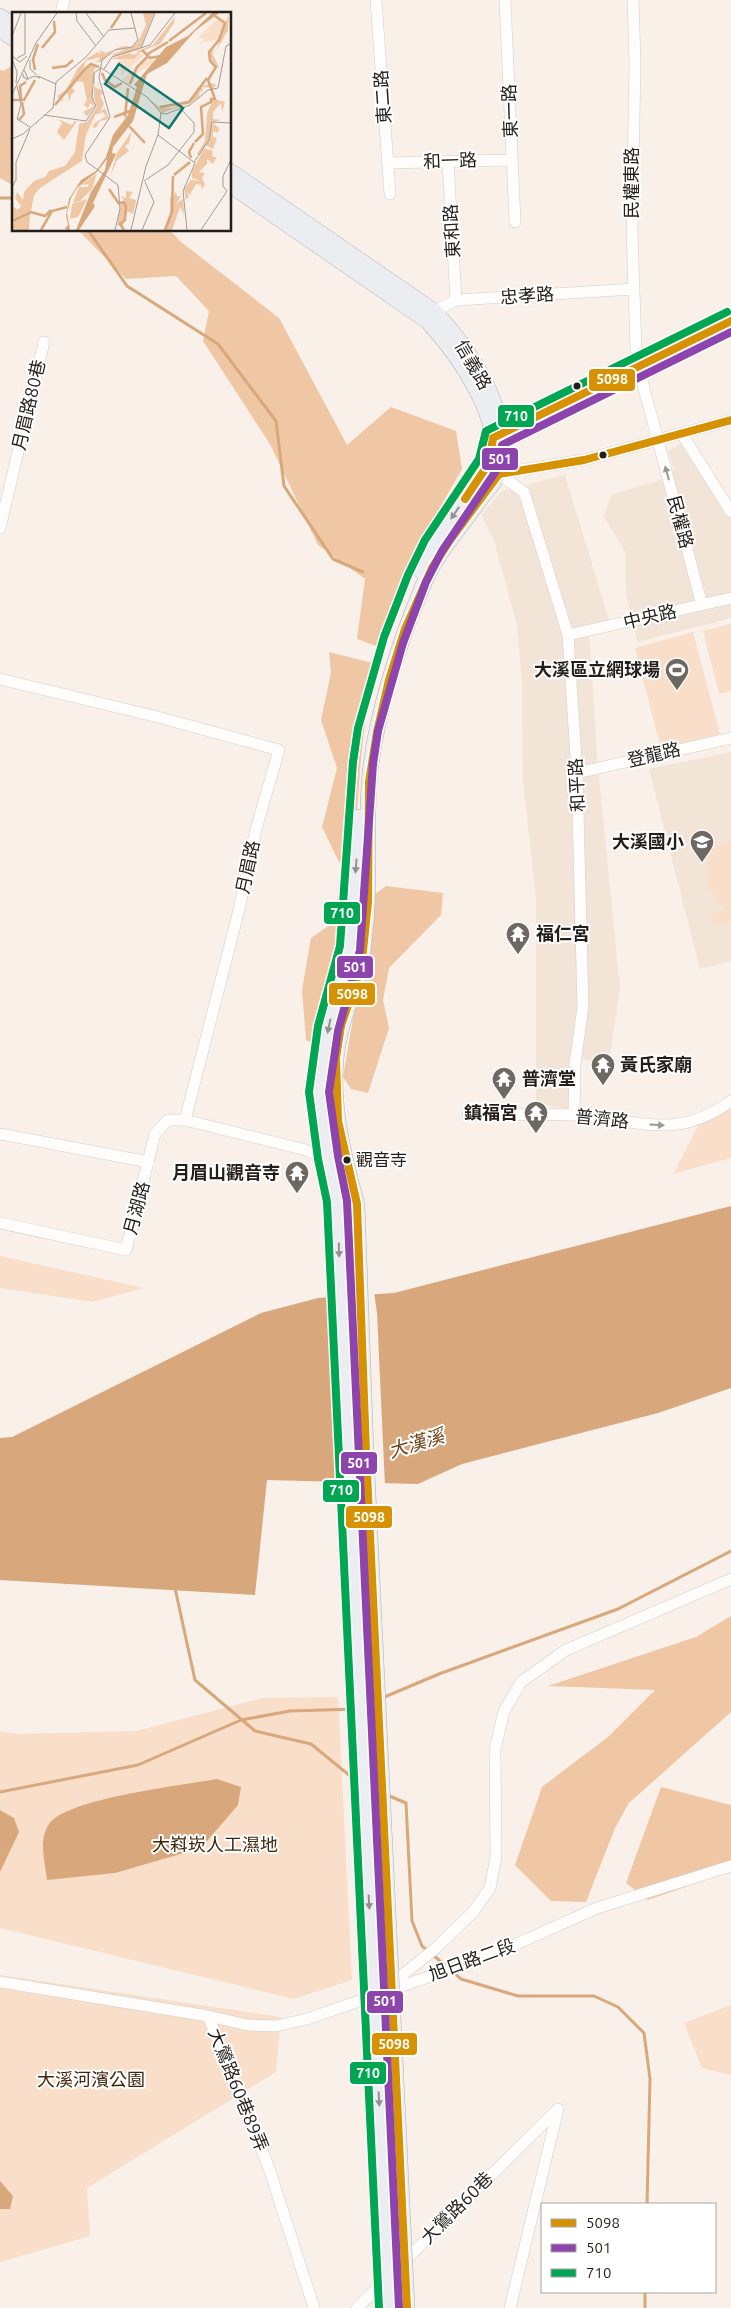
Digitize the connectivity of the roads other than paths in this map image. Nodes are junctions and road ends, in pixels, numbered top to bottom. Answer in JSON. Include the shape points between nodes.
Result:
{"nodes":[{"id":1,"x":376,"y":0,"type":"edge"},
{"id":2,"x":505,"y":0,"type":"edge"},
{"id":3,"x":633,"y":0,"type":"edge"},
{"id":4,"x":0,"y":16,"type":"edge"},
{"id":5,"x":12,"y":24,"type":"edge"},
{"id":6,"x":0,"y":30,"type":"edge"},
{"id":7,"x":12,"y":38,"type":"edge"},
{"id":8,"x":512,"y":160,"type":"junction"},
{"id":9,"x":448,"y":161,"type":"junction"},
{"id":10,"x":388,"y":163,"type":"junction"},
{"id":11,"x":231,"y":173,"type":"edge"},
{"id":12,"x":231,"y":186,"type":"edge"},
{"id":13,"x":390,"y":194,"type":"dead end"},
{"id":14,"x":515,"y":222,"type":"dead end"},
{"id":15,"x":634,"y":289,"type":"junction"},
{"id":16,"x":456,"y":300,"type":"junction"},
{"id":17,"x":431,"y":316,"type":"junction"},
{"id":18,"x":731,"y":321,"type":"edge"},
{"id":19,"x":44,"y":342,"type":"dead end"},
{"id":20,"x":638,"y":366,"type":"junction"},
{"id":21,"x":731,"y":420,"type":"edge"},
{"id":22,"x":682,"y":434,"type":"junction"},
{"id":23,"x":497,"y":436,"type":"junction"},
{"id":24,"x":658,"y":438,"type":"junction"},
{"id":25,"x":483,"y":472,"type":"junction"},
{"id":26,"x":498,"y":474,"type":"junction"},
{"id":27,"x":731,"y":512,"type":"edge"},
{"id":28,"x":0,"y":528,"type":"edge"},
{"id":29,"x":731,"y":598,"type":"edge"},
{"id":30,"x":702,"y":605,"type":"junction"},
{"id":31,"x":568,"y":635,"type":"junction"},
{"id":32,"x":0,"y":679,"type":"edge"},
{"id":33,"x":731,"y":738,"type":"edge"},
{"id":34,"x":577,"y":773,"type":"junction"},
{"id":35,"x":731,"y":1101,"type":"edge"},
{"id":36,"x":468,"y":1115,"type":"dead end"},
{"id":37,"x":574,"y":1115,"type":"junction"},
{"id":38,"x":185,"y":1120,"type":"junction"},
{"id":39,"x":0,"y":1134,"type":"edge"},
{"id":40,"x":328,"y":1158,"type":"junction"},
{"id":41,"x":149,"y":1162,"type":"junction"},
{"id":42,"x":347,"y":1168,"type":"junction"},
{"id":43,"x":0,"y":1223,"type":"edge"},
{"id":44,"x":731,"y":1579,"type":"edge"},
{"id":45,"x":731,"y":1866,"type":"edge"},
{"id":46,"x":0,"y":1982,"type":"edge"},
{"id":47,"x":380,"y":1993,"type":"junction"},
{"id":48,"x":208,"y":2016,"type":"junction"},
{"id":49,"x":314,"y":2308,"type":"edge"},
{"id":50,"x":357,"y":2308,"type":"edge"},
{"id":51,"x":389,"y":2308,"type":"edge"},
{"id":52,"x":407,"y":2308,"type":"edge"},
{"id":53,"x":510,"y":2308,"type":"edge"}],
"edges":[{"from":1,"to":10,"type":"street","name":"東二路"},
{"from":2,"to":8,"type":"street","name":"東一路"},
{"from":3,"to":15,"type":"street","name":"民權東路"},
{"from":4,"to":5,"type":"main road"},
{"from":6,"to":7,"type":"main road"},
{"from":8,"to":9,"type":"street","name":"和一路"},
{"from":8,"to":14,"type":"street","name":"東一路"},
{"from":9,"to":10,"type":"street","name":"和一路"},
{"from":9,"to":16,"type":"street","name":"東和路"},
{"from":10,"to":13,"type":"street","name":"東二路"},
{"from":11,"to":17,"type":"main road","name":"信義路"},
{"from":12,"to":17,"type":"main road","name":"信義路"},
{"from":15,"to":16,"type":"street","name":"忠孝路"},
{"from":15,"to":20,"type":"street","name":"民權東路"},
{"from":16,"to":17,"type":"street","name":"忠孝路"},
{"from":17,"to":23,"type":"main road","name":"信義路","via":[[454,332],[478,367],[497,409]]},
{"from":18,"to":20,"type":"main road"},
{"from":19,"to":28,"type":"street","name":"月眉路80巷"},
{"from":20,"to":23,"type":"main road"},
{"from":20,"to":24,"type":"street","name":"民權路"},
{"from":21,"to":22,"type":"street"},
{"from":22,"to":24,"type":"street"},
{"from":22,"to":27,"type":"street"},
{"from":23,"to":25,"type":"main road","name":"信義路","via":[[489,464]]},
{"from":23,"to":26,"type":"main road","name":"信義路","via":[[502,451]]},
{"from":24,"to":26,"type":"street","via":[[584,460]]},
{"from":30,"to":24,"type":"street","name":"民權路","one_way":true},
{"from":25,"to":26,"type":"street"},
{"from":25,"to":40,"type":"main road","name":"信義路","one_way":true,"via":[[433,546],[418,578],[394,640],[368,729],[350,948],[328,1029],[319,1092]]},
{"from":26,"to":31,"type":"street","name":"和平路","via":[[524,492]]},
{"from":26,"to":42,"type":"main road","name":"信義路","via":[[442,552],[425,582],[403,641],[375,736],[369,785],[368,901],[361,964],[339,1035],[336,1064],[337,1110]]},
{"from":29,"to":30,"type":"street","name":"中央路"},
{"from":30,"to":31,"type":"street","name":"中央路"},
{"from":31,"to":34,"type":"street","name":"和平路"},
{"from":32,"to":38,"type":"street","name":"月眉路","via":[[279,750],[256,829],[239,910]]},
{"from":33,"to":34,"type":"street","name":"登龍路"},
{"from":34,"to":37,"type":"street","name":"和平路","via":[[583,1007],[575,1064]]},
{"from":37,"to":35,"type":"street","name":"普濟路","one_way":true,"via":[[674,1126],[714,1114]]},
{"from":36,"to":37,"type":"street","name":"普濟路"},
{"from":38,"to":40,"type":"street"},
{"from":38,"to":41,"type":"street","name":"月湖路","via":[[168,1120],[155,1134]]},
{"from":39,"to":41,"type":"street"},
{"from":40,"to":42,"type":"street"},
{"from":40,"to":51,"type":"main road","name":"信義路","one_way":true,"bridge":true,"via":[[337,1201]]},
{"from":41,"to":43,"type":"street","name":"月湖路","via":[[126,1250]]},
{"from":42,"to":52,"type":"main road","name":"信義路","bridge":true,"via":[[357,1204]]},
{"from":44,"to":47,"type":"street","via":[[566,1650],[521,1682],[504,1711],[495,1750],[496,1857],[490,1888],[473,1912],[436,1948]]},
{"from":45,"to":47,"type":"street","name":"旭日路二段","via":[[597,1908],[464,1965]]},
{"from":46,"to":48,"type":"street","name":"大鶯路60巷89弄"},
{"from":47,"to":48,"type":"street","name":"旭日路二段","via":[[307,2019],[276,2026],[248,2025]]},
{"from":48,"to":49,"type":"street","name":"大鶯路60巷89弄","via":[[269,2168]]},
{"from":50,"to":53,"type":"street","name":"大鶯路60巷","via":[[558,2110]]}]}
